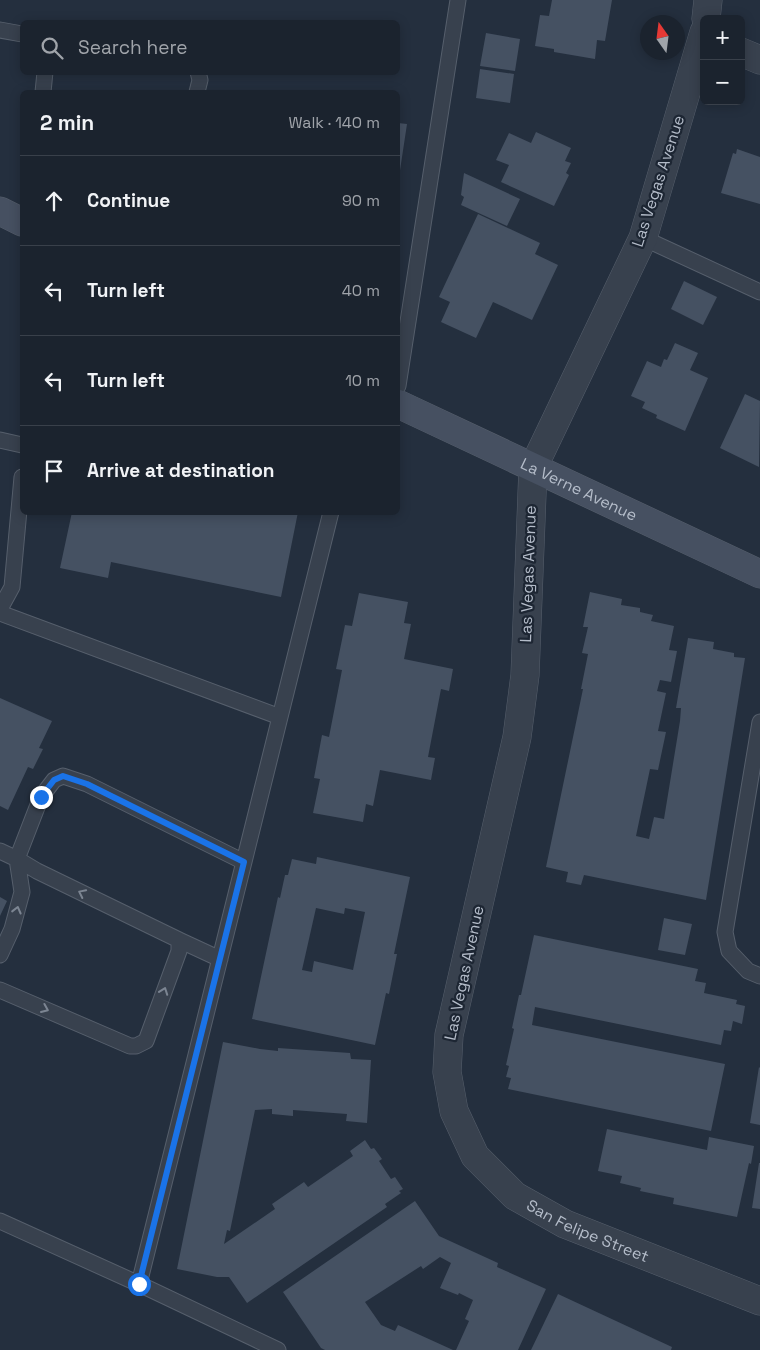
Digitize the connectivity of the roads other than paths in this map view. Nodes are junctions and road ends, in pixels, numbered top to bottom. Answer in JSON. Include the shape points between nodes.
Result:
{"nodes":[{"id":1,"x":458,"y":0,"type":"edge"},
{"id":2,"x":708,"y":0,"type":"edge"},
{"id":3,"x":706,"y":15,"type":"edge"},
{"id":4,"x":0,"y":30,"type":"edge"},
{"id":5,"x":20,"y":34,"type":"edge"},
{"id":6,"x":700,"y":47,"type":"edge"},
{"id":7,"x":745,"y":54,"type":"edge"},
{"id":8,"x":760,"y":60,"type":"edge"},
{"id":9,"x":45,"y":75,"type":"edge"},
{"id":10,"x":199,"y":75,"type":"edge"},
{"id":11,"x":43,"y":90,"type":"edge"},
{"id":12,"x":198,"y":90,"type":"edge"},
{"id":13,"x":0,"y":212,"type":"edge"},
{"id":14,"x":20,"y":221,"type":"edge"},
{"id":15,"x":642,"y":238,"type":"junction"},
{"id":16,"x":760,"y":292,"type":"edge"},
{"id":17,"x":400,"y":373,"type":"edge"},
{"id":18,"x":400,"y":405,"type":"edge"},
{"id":19,"x":0,"y":440,"type":"edge"},
{"id":20,"x":20,"y":445,"type":"edge"},
{"id":21,"x":532,"y":468,"type":"junction"},
{"id":22,"x":20,"y":500,"type":"edge"},
{"id":23,"x":330,"y":515,"type":"edge"},
{"id":24,"x":760,"y":574,"type":"edge"},
{"id":25,"x":0,"y":609,"type":"edge"},
{"id":26,"x":0,"y":613,"type":"edge"},
{"id":27,"x":280,"y":717,"type":"junction"},
{"id":28,"x":760,"y":722,"type":"edge"},
{"id":29,"x":0,"y":851,"type":"edge"},
{"id":30,"x":17,"y":859,"type":"junction"},
{"id":31,"x":244,"y":862,"type":"junction"},
{"id":32,"x":179,"y":940,"type":"junction"},
{"id":33,"x":0,"y":955,"type":"edge"},
{"id":34,"x":220,"y":959,"type":"junction"},
{"id":35,"x":760,"y":976,"type":"edge"},
{"id":36,"x":0,"y":990,"type":"edge"},
{"id":37,"x":454,"y":1111,"type":"joint"},
{"id":38,"x":0,"y":1221,"type":"edge"},
{"id":39,"x":139,"y":1284,"type":"junction"},
{"id":40,"x":760,"y":1301,"type":"edge"},
{"id":41,"x":278,"y":1350,"type":"edge"}],
"edges":[{"from":1,"to":17,"type":"lane"},
{"from":2,"to":3,"type":"street"},
{"from":4,"to":5,"type":"lane"},
{"from":6,"to":15,"type":"street","name":"Las Vegas Avenue"},
{"from":7,"to":8,"type":"street"},
{"from":9,"to":11,"type":"lane"},
{"from":10,"to":12,"type":"lane"},
{"from":13,"to":14,"type":"main road"},
{"from":15,"to":16,"type":"lane"},
{"from":15,"to":21,"type":"street","name":"Las Vegas Avenue"},
{"from":18,"to":21,"type":"main road","name":"La Verne Avenue"},
{"from":19,"to":20,"type":"lane"},
{"from":21,"to":24,"type":"main road","name":"La Verne Avenue"},
{"from":21,"to":37,"type":"street","name":"Las Vegas Avenue","via":[[524,684],[517,738],[449,1035],[447,1072]]},
{"from":22,"to":25,"type":"lane","via":[[12,586]]},
{"from":23,"to":27,"type":"lane"},
{"from":26,"to":27,"type":"lane"},
{"from":27,"to":31,"type":"lane"},
{"from":28,"to":35,"type":"lane","via":[[724,932],[729,951],[748,970]]},
{"from":29,"to":30,"type":"lane"},
{"from":30,"to":31,"type":"lane","via":[[41,797],[54,780],[63,776],[87,784]]},
{"from":32,"to":30,"type":"lane","one_way":true},
{"from":33,"to":30,"type":"lane","one_way":true,"via":[[12,929],[22,892]]},
{"from":31,"to":34,"type":"lane"},
{"from":32,"to":34,"type":"lane"},
{"from":36,"to":32,"type":"lane","one_way":true,"via":[[136,1046],[146,1041],[179,951]]},
{"from":34,"to":39,"type":"lane"},
{"from":37,"to":40,"type":"street","name":"San Felipe Street","via":[[475,1156],[515,1196],[565,1224]]},
{"from":38,"to":39,"type":"lane"},
{"from":39,"to":41,"type":"lane"}]}
